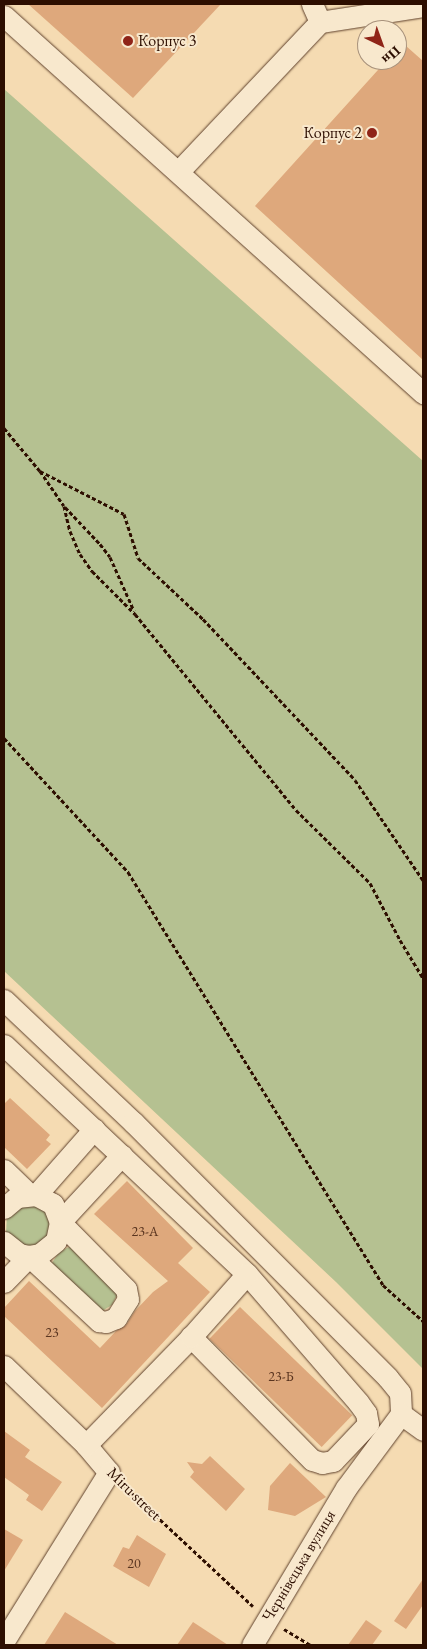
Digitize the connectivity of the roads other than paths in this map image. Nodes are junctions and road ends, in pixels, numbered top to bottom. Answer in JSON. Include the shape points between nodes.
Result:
{"nodes":[{"id":1,"x":423,"y":6,"type":"edge"},
{"id":2,"x":316,"y":13,"type":"edge"},
{"id":3,"x":4,"y":16,"type":"edge"},
{"id":4,"x":179,"y":171,"type":"junction"},
{"id":5,"x":423,"y":393,"type":"edge"},
{"id":6,"x":4,"y":1000,"type":"edge"},
{"id":7,"x":4,"y":1045,"type":"edge"},
{"id":8,"x":94,"y":1129,"type":"junction"},
{"id":9,"x":122,"y":1155,"type":"junction"},
{"id":10,"x":4,"y":1170,"type":"edge"},
{"id":11,"x":32,"y":1194,"type":"junction"},
{"id":12,"x":4,"y":1208,"type":"edge"},
{"id":13,"x":60,"y":1222,"type":"junction"},
{"id":14,"x":4,"y":1242,"type":"edge"},
{"id":15,"x":29,"y":1256,"type":"junction"},
{"id":16,"x":247,"y":1274,"type":"junction"},
{"id":17,"x":4,"y":1282,"type":"edge"},
{"id":18,"x":191,"y":1337,"type":"junction"},
{"id":19,"x":4,"y":1366,"type":"edge"},
{"id":20,"x":401,"y":1414,"type":"junction"},
{"id":21,"x":423,"y":1430,"type":"edge"},
{"id":22,"x":86,"y":1445,"type":"junction"},
{"id":23,"x":4,"y":1641,"type":"edge"},
{"id":24,"x":252,"y":1645,"type":"edge"}],
"edges":[{"from":1,"to":2,"type":"street"},
{"from":2,"to":4,"type":"street"},
{"from":3,"to":4,"type":"street"},
{"from":4,"to":5,"type":"street"},
{"from":6,"to":20,"type":"street","via":[[133,1122],[388,1378],[400,1393]]},
{"from":7,"to":8,"type":"street"},
{"from":8,"to":9,"type":"street"},
{"from":8,"to":11,"type":"street"},
{"from":9,"to":13,"type":"street"},
{"from":9,"to":16,"type":"street"},
{"from":10,"to":11,"type":"street"},
{"from":11,"to":12,"type":"street","via":[[17,1197]]},
{"from":11,"to":13,"type":"street","via":[[53,1204]]},
{"from":13,"to":15,"type":"street","via":[[56,1241],[49,1249]]},
{"from":13,"to":15,"type":"street","via":[[126,1289],[128,1299],[116,1318],[99,1321]]},
{"from":14,"to":15,"type":"street","via":[[18,1254]]},
{"from":15,"to":17,"type":"street"},
{"from":16,"to":18,"type":"street"},
{"from":16,"to":18,"type":"street","via":[[358,1402],[366,1413],[368,1424],[333,1461],[322,1463],[312,1460]]},
{"from":18,"to":22,"type":"street"},
{"from":19,"to":22,"type":"street","name":"Miru street"},
{"from":20,"to":21,"type":"street"},
{"from":20,"to":24,"type":"street","name":"Чернівецька вулиця","via":[[346,1488]]},
{"from":22,"to":23,"type":"street","name":"Miru street","via":[[109,1472]]}]}
